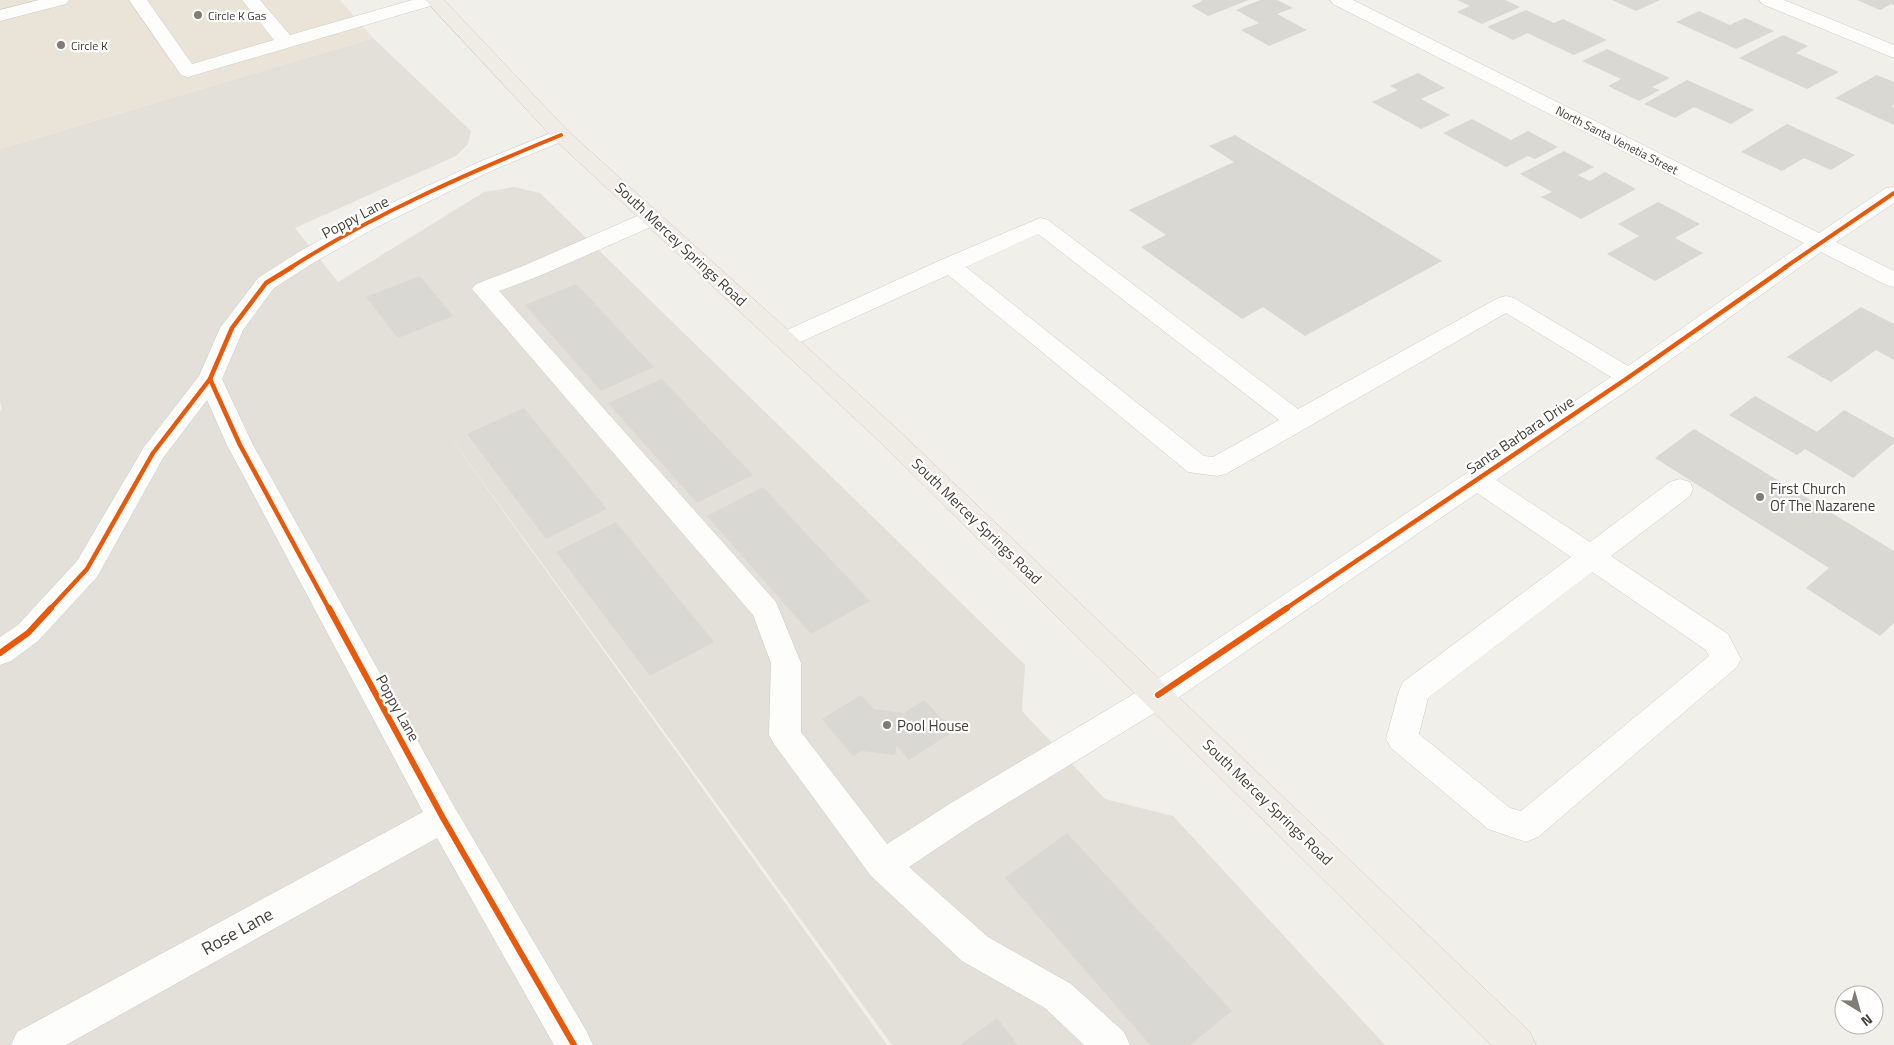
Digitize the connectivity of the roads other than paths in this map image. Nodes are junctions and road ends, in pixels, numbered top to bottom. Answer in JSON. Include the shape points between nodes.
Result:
{"nodes":[{"id":1,"x":60,"y":0,"type":"edge"},
{"id":2,"x":138,"y":0,"type":"edge"},
{"id":3,"x":251,"y":0,"type":"edge"},
{"id":4,"x":433,"y":0,"type":"edge"},
{"id":5,"x":1339,"y":0,"type":"edge"},
{"id":6,"x":1768,"y":0,"type":"edge"},
{"id":7,"x":0,"y":16,"type":"edge"},
{"id":8,"x":286,"y":42,"type":"junction"},
{"id":9,"x":1894,"y":52,"type":"edge"},
{"id":10,"x":562,"y":135,"type":"junction"},
{"id":11,"x":1894,"y":193,"type":"edge"},
{"id":12,"x":652,"y":218,"type":"junction"},
{"id":13,"x":1821,"y":242,"type":"junction"},
{"id":14,"x":949,"y":265,"type":"junction"},
{"id":15,"x":1894,"y":280,"type":"edge"},
{"id":16,"x":785,"y":340,"type":"junction"},
{"id":17,"x":1629,"y":377,"type":"junction"},
{"id":18,"x":210,"y":379,"type":"junction"},
{"id":19,"x":1297,"y":421,"type":"junction"},
{"id":20,"x":1477,"y":480,"type":"junction"},
{"id":21,"x":1680,"y":490,"type":"dead end"},
{"id":22,"x":1590,"y":557,"type":"junction"},
{"id":23,"x":0,"y":653,"type":"edge"},
{"id":24,"x":1158,"y":695,"type":"junction"},
{"id":25,"x":443,"y":818,"type":"junction"},
{"id":26,"x":883,"y":865,"type":"junction"},
{"id":27,"x":30,"y":1045,"type":"edge"},
{"id":28,"x":574,"y":1045,"type":"edge"},
{"id":29,"x":1111,"y":1045,"type":"edge"},
{"id":30,"x":1517,"y":1045,"type":"edge"}],
"edges":[{"from":1,"to":7,"type":"street"},
{"from":2,"to":8,"type":"street","via":[[188,71]]},
{"from":3,"to":8,"type":"street"},
{"from":4,"to":8,"type":"street"},
{"from":4,"to":10,"type":"main road","name":"South Mercey Springs Road"},
{"from":5,"to":13,"type":"street","name":"North Santa Venetia Street"},
{"from":6,"to":9,"type":"street"},
{"from":10,"to":12,"type":"main road","name":"South Mercey Springs Road"},
{"from":10,"to":18,"type":"street","name":"Poppy Lane","via":[[486,166],[367,223],[266,283],[232,328]]},
{"from":11,"to":13,"type":"street","name":"Santa Barbara Drive"},
{"from":12,"to":16,"type":"main road","name":"South Mercey Springs Road"},
{"from":12,"to":26,"type":"street","via":[[484,289],[766,610],[786,663],[785,735]]},
{"from":13,"to":15,"type":"street","name":"North Santa Venetia Street"},
{"from":13,"to":17,"type":"street","name":"Santa Barbara Drive"},
{"from":14,"to":16,"type":"street"},
{"from":14,"to":19,"type":"street","via":[[1040,225]]},
{"from":14,"to":19,"type":"street","via":[[1197,465],[1217,467]]},
{"from":16,"to":24,"type":"main road","name":"South Mercey Springs Road"},
{"from":17,"to":19,"type":"street","via":[[1506,302]]},
{"from":17,"to":20,"type":"street","name":"Santa Barbara Drive"},
{"from":18,"to":23,"type":"street","name":"Poppy Lane","via":[[153,453],[87,569],[28,634]]},
{"from":18,"to":25,"type":"street","name":"Poppy Lane","via":[[240,445]]},
{"from":20,"to":22,"type":"street"},
{"from":20,"to":24,"type":"street","name":"Santa Barbara Drive"},
{"from":21,"to":22,"type":"street"},
{"from":22,"to":22,"type":"street","via":[[1414,691],[1406,722],[1402,739],[1500,819],[1526,827],[1726,659],[1716,642]]},
{"from":24,"to":26,"type":"street","name":"Santa Barbara Drive"},
{"from":24,"to":30,"type":"main road","name":"South Mercey Springs Road"},
{"from":25,"to":27,"type":"street","name":"Rose Lane"},
{"from":25,"to":28,"type":"street","name":"Poppy Lane"},
{"from":26,"to":29,"type":"street","via":[[975,949],[1058,996]]}]}
